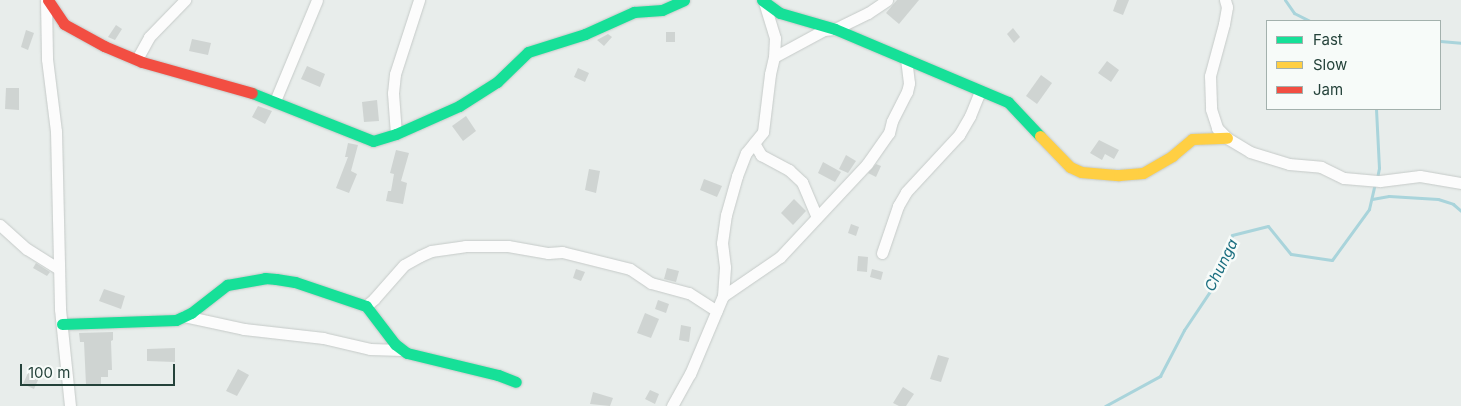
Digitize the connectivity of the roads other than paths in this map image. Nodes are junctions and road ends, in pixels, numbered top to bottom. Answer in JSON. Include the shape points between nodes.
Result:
{"nodes":[{"id":1,"x":47,"y":0,"type":"edge"},
{"id":2,"x":185,"y":0,"type":"edge"},
{"id":3,"x":317,"y":0,"type":"edge"},
{"id":4,"x":684,"y":0,"type":"edge"},
{"id":5,"x":887,"y":0,"type":"edge"},
{"id":6,"x":1225,"y":0,"type":"edge"},
{"id":7,"x":763,"y":1,"type":"edge"},
{"id":8,"x":418,"y":2,"type":"edge"},
{"id":9,"x":835,"y":29,"type":"junction"},
{"id":10,"x":774,"y":57,"type":"junction"},
{"id":11,"x":136,"y":59,"type":"junction"},
{"id":12,"x":906,"y":59,"type":"junction"},
{"id":13,"x":980,"y":91,"type":"junction"},
{"id":14,"x":275,"y":101,"type":"junction"},
{"id":15,"x":396,"y":134,"type":"junction"},
{"id":16,"x":1227,"y":138,"type":"junction"},
{"id":17,"x":754,"y":142,"type":"junction"},
{"id":18,"x":1461,"y":184,"type":"edge"},
{"id":19,"x":817,"y":217,"type":"junction"},
{"id":20,"x":0,"y":225,"type":"edge"},
{"id":21,"x":882,"y":253,"type":"dead end"},
{"id":22,"x":58,"y":268,"type":"junction"},
{"id":23,"x":723,"y":296,"type":"junction"},
{"id":24,"x":366,"y":306,"type":"junction"},
{"id":25,"x":717,"y":310,"type":"junction"},
{"id":26,"x":184,"y":316,"type":"junction"},
{"id":27,"x":62,"y":324,"type":"junction"},
{"id":28,"x":402,"y":350,"type":"junction"},
{"id":29,"x":516,"y":382,"type":"dead end"},
{"id":30,"x":70,"y":406,"type":"edge"},
{"id":31,"x":672,"y":406,"type":"edge"}],
"edges":[{"from":1,"to":11,"type":"street","via":[[64,24]]},
{"from":1,"to":22,"type":"street","via":[[47,59],[56,130]]},
{"from":2,"to":11,"type":"street","via":[[150,37]]},
{"from":3,"to":14,"type":"street"},
{"from":4,"to":15,"type":"street","via":[[662,10],[634,12],[585,34],[528,52],[497,82],[460,106]]},
{"from":5,"to":9,"type":"street"},
{"from":6,"to":16,"type":"street","via":[[1224,24],[1210,76],[1211,109],[1217,128]]},
{"from":7,"to":9,"type":"street","via":[[780,13]]},
{"from":7,"to":10,"type":"street","via":[[775,38]]},
{"from":8,"to":15,"type":"street","via":[[396,74],[393,93]]},
{"from":9,"to":10,"type":"street","via":[[824,30]]},
{"from":9,"to":12,"type":"street"},
{"from":10,"to":17,"type":"street","via":[[763,132]]},
{"from":11,"to":14,"type":"street"},
{"from":12,"to":13,"type":"street"},
{"from":12,"to":19,"type":"street","via":[[907,92],[889,133],[867,164]]},
{"from":13,"to":16,"type":"street","via":[[1008,102],[1070,167],[1081,172],[1143,173],[1172,156],[1192,139]]},
{"from":13,"to":21,"type":"street","via":[[959,135],[906,192]]},
{"from":14,"to":15,"type":"street","via":[[373,141]]},
{"from":16,"to":18,"type":"street","via":[[1250,152],[1289,164],[1321,167],[1344,178],[1380,181],[1420,176]]},
{"from":17,"to":19,"type":"street","via":[[762,155],[789,170],[802,182]]},
{"from":17,"to":23,"type":"street","via":[[736,176],[726,215],[722,243],[725,267]]},
{"from":19,"to":23,"type":"street","via":[[780,257]]},
{"from":20,"to":22,"type":"street","via":[[27,249]]},
{"from":22,"to":27,"type":"street"},
{"from":23,"to":25,"type":"street"},
{"from":24,"to":25,"type":"street","via":[[404,266],[431,251],[465,246],[508,246],[548,253],[562,252],[630,270],[651,283],[689,293]]},
{"from":24,"to":26,"type":"street","via":[[295,282],[265,278],[228,285]]},
{"from":24,"to":28,"type":"street"},
{"from":25,"to":31,"type":"street","via":[[690,374]]},
{"from":26,"to":27,"type":"street","via":[[165,321]]},
{"from":26,"to":28,"type":"street","via":[[244,329],[323,338],[370,349]]},
{"from":27,"to":30,"type":"street"},
{"from":28,"to":29,"type":"street"}]}
